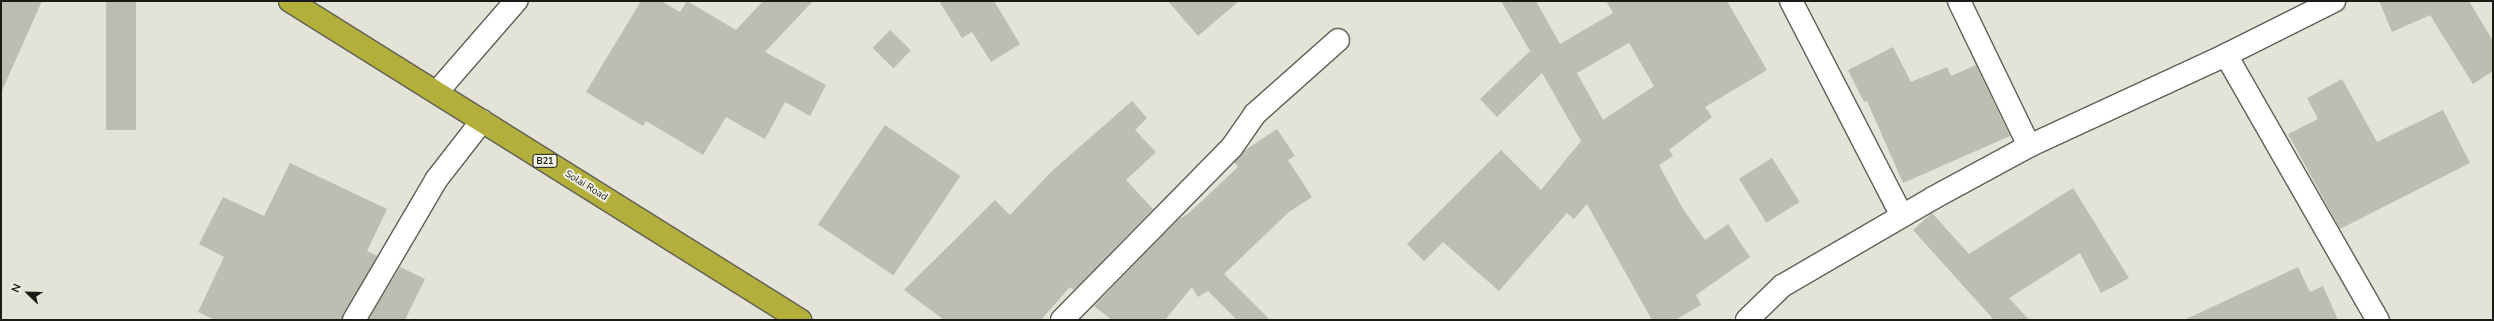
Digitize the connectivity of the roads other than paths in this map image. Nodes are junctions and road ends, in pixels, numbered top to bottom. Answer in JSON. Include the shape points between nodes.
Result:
{"nodes":[{"id":1,"x":290,"y":1,"type":"edge"},
{"id":2,"x":516,"y":1,"type":"edge"},
{"id":3,"x":1792,"y":1,"type":"edge"},
{"id":4,"x":1959,"y":1,"type":"edge"},
{"id":5,"x":2334,"y":1,"type":"edge"},
{"id":6,"x":1338,"y":40,"type":"dead end"},
{"id":7,"x":2226,"y":55,"type":"junction"},
{"id":8,"x":437,"y":92,"type":"junction"},
{"id":9,"x":482,"y":121,"type":"junction"},
{"id":10,"x":2028,"y":146,"type":"junction"},
{"id":11,"x":1902,"y":216,"type":"junction"},
{"id":12,"x":354,"y":320,"type":"edge"},
{"id":13,"x":800,"y":320,"type":"edge"},
{"id":14,"x":1062,"y":320,"type":"edge"},
{"id":15,"x":1747,"y":320,"type":"edge"},
{"id":16,"x":2378,"y":320,"type":"edge"}],
"edges":[{"from":1,"to":8,"type":"highway","name":"Solai Road","number":"B21"},
{"from":2,"to":8,"type":"street"},
{"from":3,"to":11,"type":"street"},
{"from":4,"to":10,"type":"street"},
{"from":5,"to":7,"type":"street"},
{"from":6,"to":14,"type":"street","via":[[1255,114],[1232,147]]},
{"from":7,"to":10,"type":"street"},
{"from":7,"to":16,"type":"street"},
{"from":8,"to":9,"type":"highway","name":"Solai Road","number":"B21"},
{"from":9,"to":12,"type":"street","via":[[436,180]]},
{"from":9,"to":13,"type":"highway","name":"Solai Road","number":"B21"},
{"from":10,"to":11,"type":"street"},
{"from":11,"to":15,"type":"street","via":[[1782,286]]}]}
